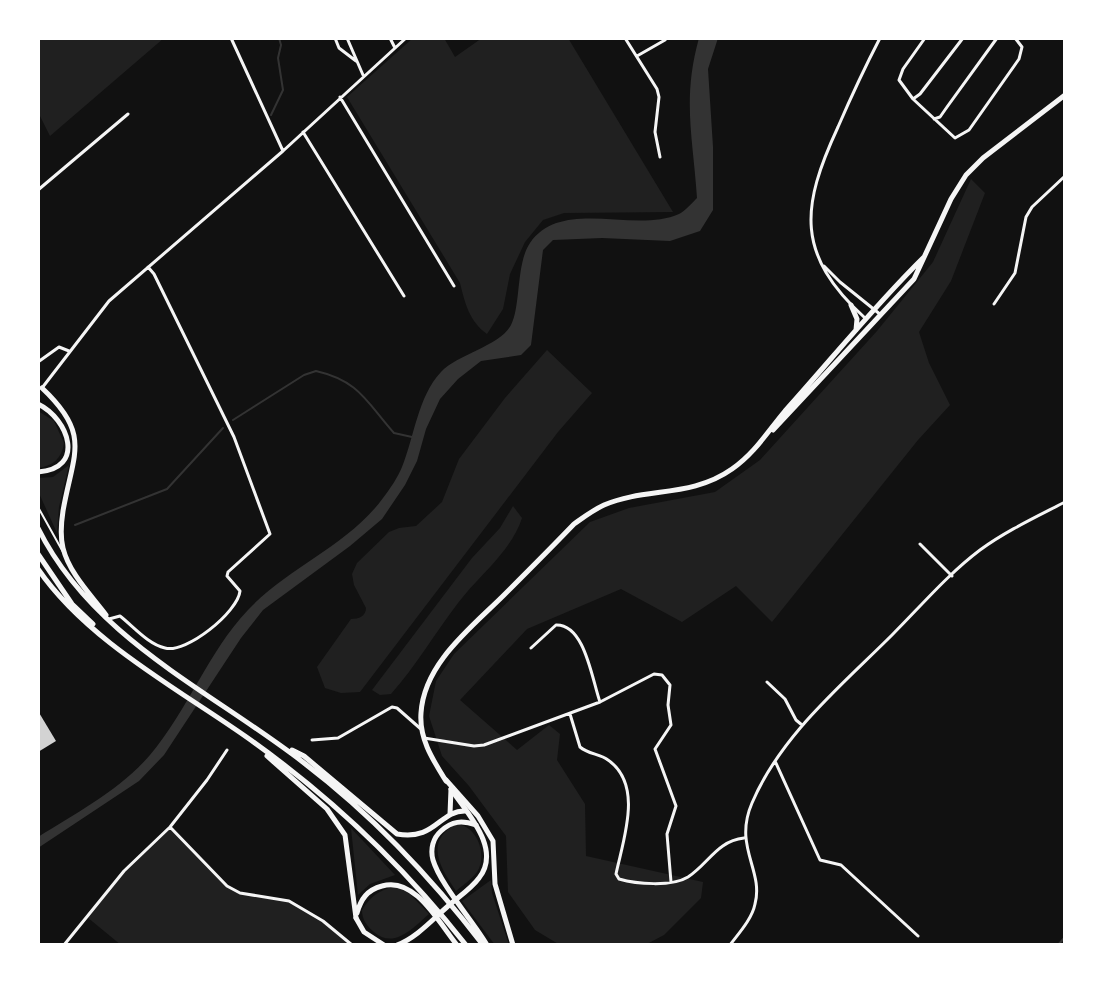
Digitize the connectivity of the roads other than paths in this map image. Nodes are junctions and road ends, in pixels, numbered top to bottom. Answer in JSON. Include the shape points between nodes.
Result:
{"nodes":[{"id":1,"x":231,"y":38,"type":"edge"},
{"id":2,"x":335,"y":38,"type":"edge"},
{"id":3,"x":347,"y":38,"type":"edge"},
{"id":4,"x":390,"y":38,"type":"edge"},
{"id":5,"x":406,"y":38,"type":"edge"},
{"id":6,"x":625,"y":38,"type":"edge"},
{"id":7,"x":880,"y":38,"type":"edge"},
{"id":8,"x":925,"y":38,"type":"edge"},
{"id":9,"x":963,"y":38,"type":"edge"},
{"id":10,"x":997,"y":38,"type":"edge"},
{"id":11,"x":1015,"y":38,"type":"edge"},
{"id":12,"x":665,"y":40,"type":"edge"},
{"id":13,"x":395,"y":48,"type":"junction"},
{"id":14,"x":637,"y":56,"type":"junction"},
{"id":15,"x":358,"y":63,"type":"junction"},
{"id":16,"x":364,"y":76,"type":"junction"},
{"id":17,"x":1065,"y":95,"type":"edge"},
{"id":18,"x":340,"y":97,"type":"junction"},
{"id":19,"x":913,"y":99,"type":"junction"},
{"id":20,"x":128,"y":114,"type":"dead end"},
{"id":21,"x":934,"y":119,"type":"junction"},
{"id":22,"x":303,"y":132,"type":"junction"},
{"id":23,"x":283,"y":151,"type":"junction"},
{"id":24,"x":660,"y":157,"type":"dead end"},
{"id":25,"x":1065,"y":176,"type":"edge"},
{"id":26,"x":38,"y":190,"type":"edge"},
{"id":27,"x":821,"y":263,"type":"junction"},
{"id":28,"x":148,"y":267,"type":"junction"},
{"id":29,"x":454,"y":286,"type":"dead end"},
{"id":30,"x":404,"y":296,"type":"dead end"},
{"id":31,"x":994,"y":304,"type":"dead end"},
{"id":32,"x":851,"y":305,"type":"junction"},
{"id":33,"x":878,"y":312,"type":"junction"},
{"id":34,"x":870,"y":322,"type":"junction"},
{"id":35,"x":854,"y":333,"type":"junction"},
{"id":36,"x":69,"y":351,"type":"junction"},
{"id":37,"x":38,"y":362,"type":"edge"},
{"id":38,"x":42,"y":388,"type":"joint"},
{"id":39,"x":38,"y":404,"type":"edge"},
{"id":40,"x":764,"y":439,"type":"junction"},
{"id":41,"x":38,"y":472,"type":"edge"},
{"id":42,"x":1065,"y":502,"type":"edge"},
{"id":43,"x":38,"y":507,"type":"edge"},
{"id":44,"x":38,"y":528,"type":"edge"},
{"id":45,"x":920,"y":544,"type":"dead end"},
{"id":46,"x":38,"y":554,"type":"edge"},
{"id":47,"x":66,"y":557,"type":"junction"},
{"id":48,"x":38,"y":569,"type":"edge"},
{"id":49,"x":952,"y":576,"type":"junction"},
{"id":50,"x":109,"y":619,"type":"junction"},
{"id":51,"x":119,"y":632,"type":"junction"},
{"id":52,"x":107,"y":639,"type":"junction"},
{"id":53,"x":531,"y":648,"type":"dead end"},
{"id":54,"x":767,"y":682,"type":"dead end"},
{"id":55,"x":600,"y":702,"type":"junction"},
{"id":56,"x":570,"y":714,"type":"junction"},
{"id":57,"x":802,"y":725,"type":"junction"},
{"id":58,"x":422,"y":730,"type":"junction"},
{"id":59,"x":245,"y":736,"type":"junction"},
{"id":60,"x":424,"y":738,"type":"junction"},
{"id":61,"x":312,"y":740,"type":"dead end"},
{"id":62,"x":278,"y":743,"type":"junction"},
{"id":63,"x":227,"y":750,"type":"dead end"},
{"id":64,"x":775,"y":761,"type":"junction"},
{"id":65,"x":446,"y":780,"type":"junction"},
{"id":66,"x":451,"y":789,"type":"junction"},
{"id":67,"x":466,"y":811,"type":"junction"},
{"id":68,"x":450,"y":814,"type":"junction"},
{"id":69,"x":476,"y":825,"type":"junction"},
{"id":70,"x":170,"y":827,"type":"junction"},
{"id":71,"x":744,"y":838,"type":"junction"},
{"id":72,"x":671,"y":882,"type":"junction"},
{"id":73,"x":356,"y":918,"type":"junction"},
{"id":74,"x":918,"y":936,"type":"dead end"},
{"id":75,"x":64,"y":945,"type":"edge"},
{"id":76,"x":352,"y":945,"type":"edge"},
{"id":77,"x":384,"y":945,"type":"edge"},
{"id":78,"x":397,"y":945,"type":"edge"},
{"id":79,"x":457,"y":945,"type":"edge"},
{"id":80,"x":466,"y":945,"type":"edge"},
{"id":81,"x":485,"y":945,"type":"edge"},
{"id":82,"x":513,"y":945,"type":"edge"},
{"id":83,"x":730,"y":945,"type":"edge"}],
"edges":[{"from":1,"to":23,"type":"street"},
{"from":2,"to":15,"type":"street"},
{"from":3,"to":15,"type":"street"},
{"from":4,"to":13,"type":"street"},
{"from":5,"to":13,"type":"street"},
{"from":6,"to":14,"type":"street"},
{"from":7,"to":27,"type":"street","via":[[814,189],[810,226]]},
{"from":8,"to":19,"type":"street","via":[[900,75]]},
{"from":9,"to":19,"type":"street"},
{"from":10,"to":21,"type":"street"},
{"from":11,"to":21,"type":"street","via":[[1022,47],[1019,59],[964,135],[950,136]]},
{"from":12,"to":14,"type":"street"},
{"from":13,"to":16,"type":"street"},
{"from":14,"to":24,"type":"street","via":[[659,97],[655,132]]},
{"from":15,"to":16,"type":"street"},
{"from":16,"to":18,"type":"street"},
{"from":17,"to":33,"type":"main road","via":[[966,175],[924,257]]},
{"from":18,"to":22,"type":"street"},
{"from":18,"to":29,"type":"street"},
{"from":19,"to":21,"type":"street"},
{"from":20,"to":26,"type":"street"},
{"from":22,"to":23,"type":"street"},
{"from":22,"to":30,"type":"street"},
{"from":23,"to":28,"type":"street"},
{"from":25,"to":31,"type":"street","via":[[1026,217],[1015,273]]},
{"from":27,"to":32,"type":"street"},
{"from":27,"to":33,"type":"street"},
{"from":28,"to":36,"type":"street","via":[[109,301]]},
{"from":28,"to":50,"type":"street","via":[[234,437],[270,533],[228,572],[240,591],[235,605],[181,648],[157,646],[120,616]]},
{"from":32,"to":34,"type":"street"},
{"from":32,"to":35,"type":"main road","via":[[857,319]]},
{"from":33,"to":34,"type":"main road"},
{"from":34,"to":35,"type":"main road"},
{"from":34,"to":40,"type":"main road"},
{"from":35,"to":40,"type":"main road"},
{"from":36,"to":37,"type":"street","via":[[59,347]]},
{"from":36,"to":38,"type":"street"},
{"from":38,"to":47,"type":"main road","via":[[68,417],[76,442],[61,527]]},
{"from":39,"to":41,"type":"main road","via":[[68,436],[66,458]]},
{"from":40,"to":58,"type":"main road","via":[[719,477],[606,504],[574,524],[450,649],[424,694]]},
{"from":42,"to":49,"type":"street","via":[[982,549]]},
{"from":43,"to":47,"type":"lane"},
{"from":44,"to":51,"type":"main road","via":[[65,574]]},
{"from":45,"to":49,"type":"street"},
{"from":46,"to":52,"type":"main road","via":[[72,604]]},
{"from":47,"to":50,"type":"main road"},
{"from":48,"to":52,"type":"main road","via":[[65,603]]},
{"from":49,"to":57,"type":"street"},
{"from":50,"to":51,"type":"main road"},
{"from":51,"to":62,"type":"main road"},
{"from":52,"to":59,"type":"main road"},
{"from":53,"to":55,"type":"street","via":[[556,625],[574,630]]},
{"from":54,"to":57,"type":"street"},
{"from":55,"to":56,"type":"street"},
{"from":55,"to":72,"type":"street","via":[[654,674],[669,682],[671,727],[655,749],[676,806],[667,834]]},
{"from":56,"to":60,"type":"street","via":[[479,746]]},
{"from":56,"to":72,"type":"street","via":[[580,747],[609,761],[627,790],[617,877]]},
{"from":57,"to":64,"type":"street"},
{"from":58,"to":60,"type":"main road"},
{"from":58,"to":61,"type":"street","via":[[392,707],[349,734]]},
{"from":59,"to":73,"type":"main road","via":[[337,821],[348,845]]},
{"from":59,"to":80,"type":"main road","via":[[373,840]]},
{"from":60,"to":65,"type":"main road"},
{"from":62,"to":68,"type":"main road","via":[[304,756],[397,834],[422,834]]},
{"from":62,"to":81,"type":"main road","via":[[384,832]]},
{"from":63,"to":70,"type":"street"},
{"from":64,"to":71,"type":"street","via":[[752,801]]},
{"from":64,"to":74,"type":"street","via":[[821,861],[841,865]]},
{"from":65,"to":66,"type":"main road"},
{"from":65,"to":82,"type":"main road","via":[[493,841],[495,884]]},
{"from":66,"to":67,"type":"main road"},
{"from":66,"to":68,"type":"main road"},
{"from":67,"to":68,"type":"main road"},
{"from":67,"to":69,"type":"main road"},
{"from":69,"to":78,"type":"main road","via":[[487,856],[484,870]]},
{"from":69,"to":81,"type":"main road","via":[[458,821],[443,829],[435,837],[432,858]]},
{"from":70,"to":75,"type":"street","via":[[124,871]]},
{"from":70,"to":76,"type":"street","via":[[227,886],[289,901]]},
{"from":71,"to":72,"type":"street","via":[[723,844],[689,876]]},
{"from":71,"to":83,"type":"street","via":[[757,892],[755,908]]},
{"from":73,"to":77,"type":"main road","via":[[364,932]]},
{"from":73,"to":79,"type":"main road","via":[[366,895],[400,884],[420,899]]}]}
